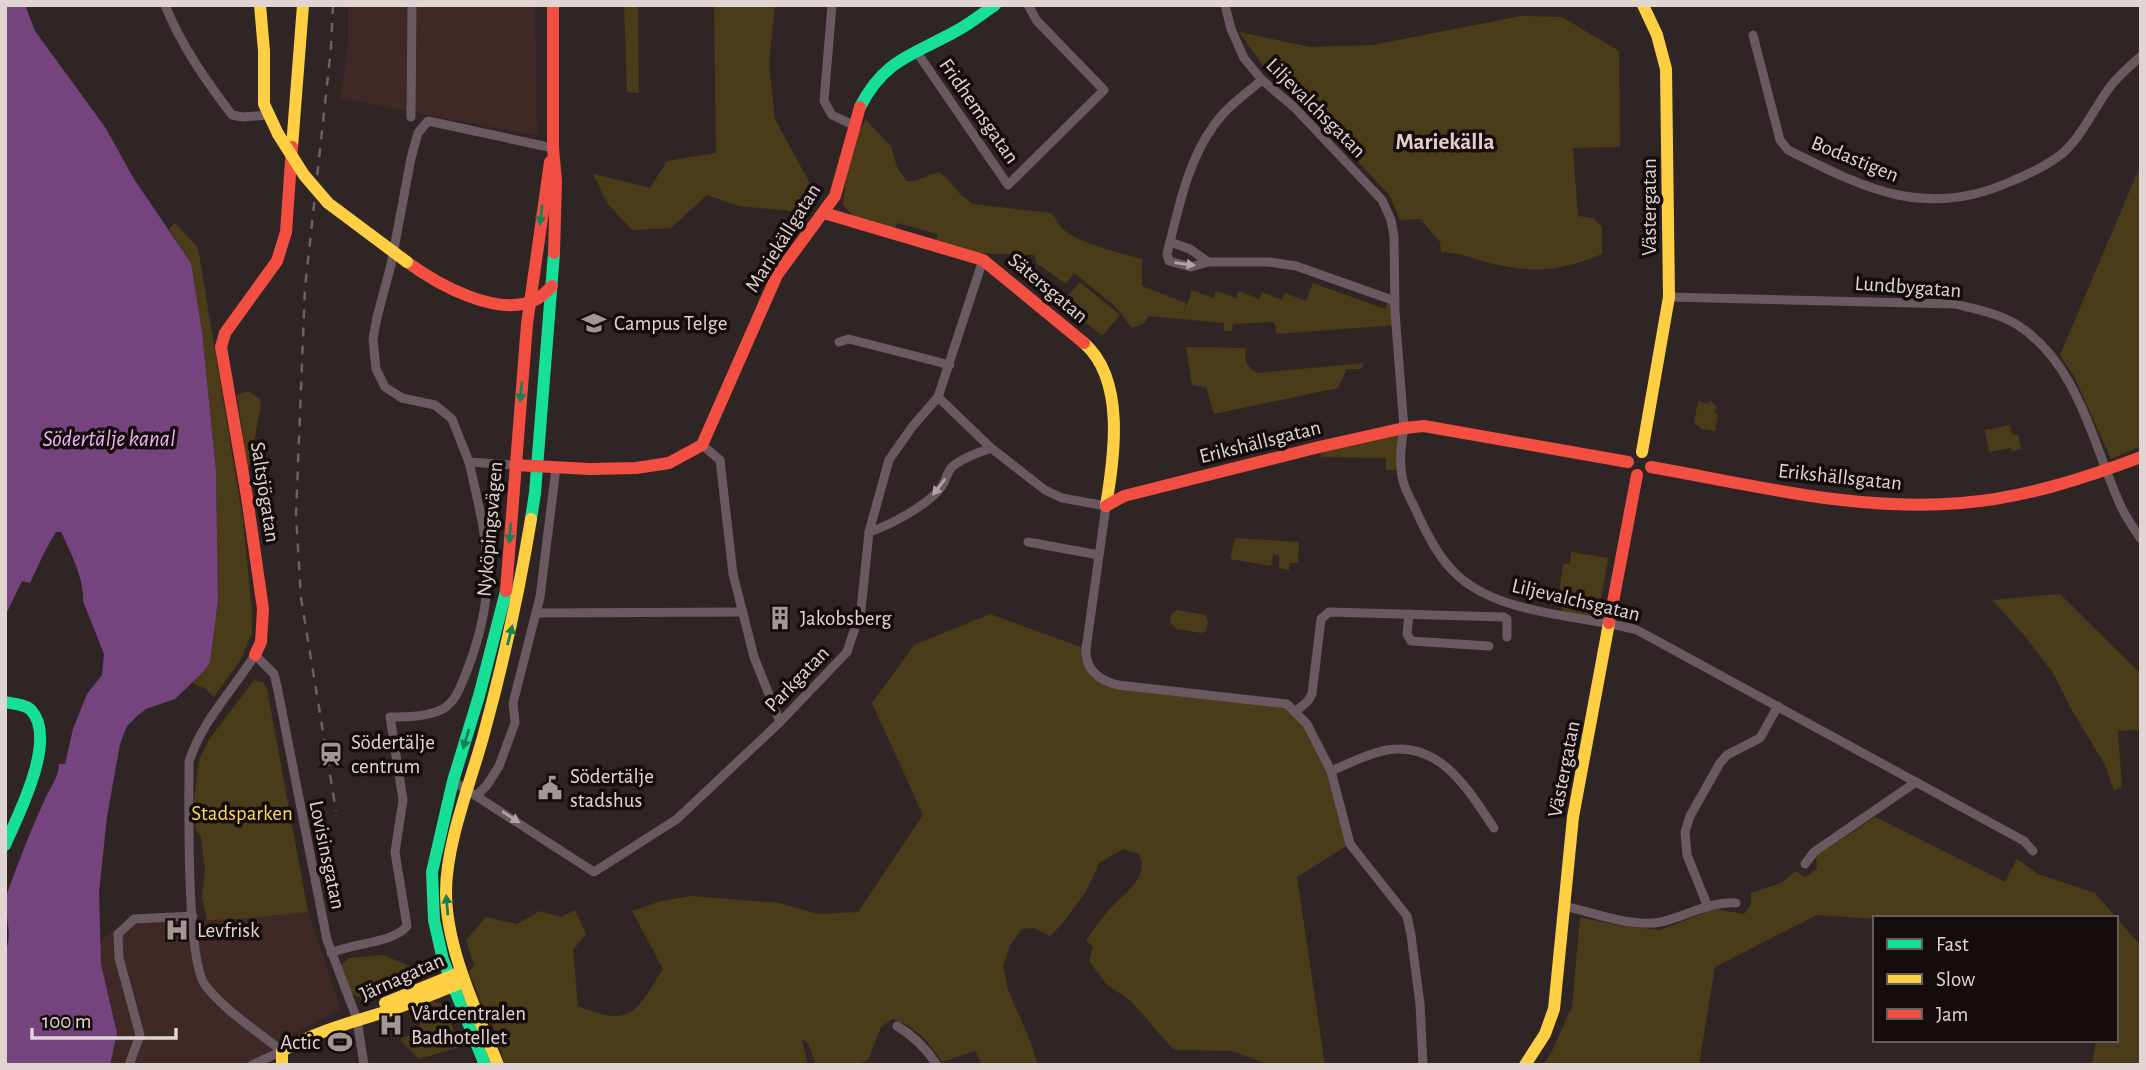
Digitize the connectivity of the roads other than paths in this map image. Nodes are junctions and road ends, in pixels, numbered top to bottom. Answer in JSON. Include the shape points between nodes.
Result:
{"nodes":[{"id":1,"x":165,"y":5,"type":"edge"},
{"id":2,"x":260,"y":5,"type":"edge"},
{"id":3,"x":303,"y":5,"type":"edge"},
{"id":4,"x":412,"y":5,"type":"edge"},
{"id":5,"x":553,"y":5,"type":"edge"},
{"id":6,"x":832,"y":5,"type":"edge"},
{"id":7,"x":995,"y":5,"type":"edge"},
{"id":8,"x":1028,"y":5,"type":"edge"},
{"id":9,"x":1225,"y":5,"type":"edge"},
{"id":10,"x":1643,"y":5,"type":"edge"},
{"id":11,"x":1753,"y":35,"type":"dead end"},
{"id":12,"x":916,"y":51,"type":"junction"},
{"id":13,"x":2141,"y":56,"type":"edge"},
{"id":14,"x":1262,"y":80,"type":"junction"},
{"id":15,"x":268,"y":115,"type":"junction"},
{"id":16,"x":411,"y":117,"type":"dead end"},
{"id":17,"x":855,"y":126,"type":"junction"},
{"id":18,"x":553,"y":148,"type":"junction"},
{"id":19,"x":824,"y":213,"type":"junction"},
{"id":20,"x":1170,"y":242,"type":"junction"},
{"id":21,"x":983,"y":260,"type":"junction"},
{"id":22,"x":1208,"y":262,"type":"junction"},
{"id":23,"x":435,"y":279,"type":"junction"},
{"id":24,"x":552,"y":286,"type":"junction"},
{"id":25,"x":1669,"y":297,"type":"junction"},
{"id":26,"x":1395,"y":301,"type":"junction"},
{"id":27,"x":530,"y":302,"type":"junction"},
{"id":28,"x":503,"y":304,"type":"junction"},
{"id":29,"x":527,"y":324,"type":"junction"},
{"id":30,"x":548,"y":331,"type":"junction"},
{"id":31,"x":839,"y":342,"type":"dead end"},
{"id":32,"x":950,"y":365,"type":"junction"},
{"id":33,"x":939,"y":397,"type":"junction"},
{"id":34,"x":1404,"y":428,"type":"junction"},
{"id":35,"x":702,"y":445,"type":"junction"},
{"id":36,"x":991,"y":448,"type":"junction"},
{"id":37,"x":1642,"y":452,"type":"junction"},
{"id":38,"x":2141,"y":457,"type":"edge"},
{"id":39,"x":469,"y":462,"type":"junction"},
{"id":40,"x":1628,"y":462,"type":"junction"},
{"id":41,"x":515,"y":465,"type":"junction"},
{"id":42,"x":537,"y":467,"type":"junction"},
{"id":43,"x":1651,"y":467,"type":"junction"},
{"id":44,"x":556,"y":468,"type":"junction"},
{"id":45,"x":2107,"y":470,"type":"junction"},
{"id":46,"x":1637,"y":475,"type":"junction"},
{"id":47,"x":1106,"y":506,"type":"junction"},
{"id":48,"x":869,"y":532,"type":"junction"},
{"id":49,"x":2141,"y":539,"type":"edge"},
{"id":50,"x":1028,"y":542,"type":"dead end"},
{"id":51,"x":1099,"y":555,"type":"junction"},
{"id":52,"x":743,"y":612,"type":"junction"},
{"id":53,"x":537,"y":613,"type":"junction"},
{"id":54,"x":1409,"y":614,"type":"junction"},
{"id":55,"x":1611,"y":623,"type":"junction"},
{"id":56,"x":1507,"y":638,"type":"dead end"},
{"id":57,"x":1489,"y":646,"type":"dead end"},
{"id":58,"x":255,"y":656,"type":"junction"},
{"id":59,"x":5,"y":702,"type":"edge"},
{"id":60,"x":1778,"y":706,"type":"junction"},
{"id":61,"x":1296,"y":711,"type":"junction"},
{"id":62,"x":780,"y":722,"type":"junction"},
{"id":63,"x":1331,"y":771,"type":"junction"},
{"id":64,"x":453,"y":781,"type":"junction"},
{"id":65,"x":1916,"y":782,"type":"junction"},
{"id":66,"x":472,"y":792,"type":"junction"},
{"id":67,"x":1494,"y":828,"type":"dead end"},
{"id":68,"x":5,"y":845,"type":"edge"},
{"id":69,"x":2033,"y":851,"type":"dead end"},
{"id":70,"x":1805,"y":864,"type":"dead end"},
{"id":71,"x":1736,"y":903,"type":"dead end"},
{"id":72,"x":1563,"y":906,"type":"junction"},
{"id":73,"x":1708,"y":907,"type":"junction"},
{"id":74,"x":193,"y":916,"type":"junction"},
{"id":75,"x":331,"y":953,"type":"junction"},
{"id":76,"x":464,"y":976,"type":"junction"},
{"id":77,"x":451,"y":982,"type":"junction"},
{"id":78,"x":357,"y":1019,"type":"junction"},
{"id":79,"x":897,"y":1026,"type":"dead end"},
{"id":80,"x":282,"y":1058,"type":"edge"},
{"id":81,"x":129,"y":1065,"type":"edge"},
{"id":82,"x":252,"y":1065,"type":"edge"},
{"id":83,"x":364,"y":1065,"type":"edge"},
{"id":84,"x":485,"y":1065,"type":"edge"},
{"id":85,"x":498,"y":1065,"type":"edge"},
{"id":86,"x":937,"y":1065,"type":"edge"},
{"id":87,"x":1423,"y":1065,"type":"edge"},
{"id":88,"x":1525,"y":1065,"type":"edge"}],
"edges":[{"from":1,"to":15,"type":"street","via":[[205,79],[232,115]]},
{"from":2,"to":15,"type":"street"},
{"from":3,"to":58,"type":"street","name":"Saltsjögatan","via":[[283,247],[225,333],[221,347],[263,609],[261,642]]},
{"from":4,"to":16,"type":"street"},
{"from":5,"to":18,"type":"street","name":"Nyköpingsvägen"},
{"from":6,"to":17,"type":"street","via":[[824,100],[832,115]]},
{"from":7,"to":12,"type":"street","name":"Mariekällgatan","via":[[961,29]]},
{"from":8,"to":12,"type":"street","name":"Fridhemsgatan","via":[[1037,21],[1104,90],[1008,184]]},
{"from":9,"to":14,"type":"street","name":"Liljevalchsgatan","via":[[1244,58]]},
{"from":10,"to":25,"type":"street","name":"Västergatan","via":[[1666,69]]},
{"from":11,"to":13,"type":"street","name":"Bodastigen","via":[[1780,139],[1788,150],[1871,189],[1916,198],[1987,193],[2063,152],[2087,125],[2108,89]]},
{"from":12,"to":17,"type":"street","name":"Mariekällgatan","via":[[877,80],[861,105]]},
{"from":14,"to":20,"type":"street","via":[[1234,103],[1204,141]]},
{"from":14,"to":26,"type":"street","name":"Liljevalchsgatan","via":[[1294,107],[1382,200],[1394,237]]},
{"from":15,"to":23,"type":"street","bridge":true,"via":[[304,175],[328,202]]},
{"from":17,"to":19,"type":"street","name":"Mariekällgatan","via":[[835,196]]},
{"from":18,"to":24,"type":"street","name":"Nyköpingsvägen"},
{"from":18,"to":27,"type":"street","name":"Nyköpingsvägen","one_way":true},
{"from":18,"to":39,"type":"street","via":[[428,121],[418,133],[411,158],[373,339],[376,369],[386,387],[402,398],[435,405],[452,419]]},
{"from":19,"to":21,"type":"street","name":"Sätersgatan"},
{"from":19,"to":35,"type":"street","name":"Mariekällgatan","via":[[777,275]]},
{"from":20,"to":22,"type":"street"},
{"from":20,"to":22,"type":"street","one_way":true,"via":[[1169,261],[1191,267]]},
{"from":21,"to":32,"type":"street","name":"Parkgatan"},
{"from":21,"to":47,"type":"street","name":"Sätersgatan","via":[[1048,311],[1095,356],[1108,385],[1114,416]]},
{"from":22,"to":26,"type":"street","via":[[1296,266]]},
{"from":23,"to":27,"type":"street"},
{"from":23,"to":28,"type":"street","via":[[464,295]]},
{"from":24,"to":27,"type":"street"},
{"from":24,"to":30,"type":"street","name":"Nyköpingsvägen"},
{"from":25,"to":37,"type":"street","name":"Västergatan"},
{"from":25,"to":45,"type":"street","name":"Lundbygatan","via":[[1955,304],[1994,314],[2016,324],[2043,346],[2067,378]]},
{"from":26,"to":34,"type":"street","name":"Liljevalchsgatan"},
{"from":27,"to":28,"type":"street"},
{"from":27,"to":29,"type":"street","name":"Nyköpingsvägen"},
{"from":27,"to":30,"type":"street"},
{"from":28,"to":29,"type":"street"},
{"from":29,"to":41,"type":"street","name":"Nyköpingsvägen","one_way":true},
{"from":30,"to":42,"type":"street","name":"Nyköpingsvägen"},
{"from":31,"to":32,"type":"street","via":[[849,339]]},
{"from":32,"to":33,"type":"street","name":"Parkgatan"},
{"from":33,"to":36,"type":"street"},
{"from":33,"to":48,"type":"street","name":"Parkgatan","via":[[889,460]]},
{"from":34,"to":40,"type":"street","name":"Erikshällsgatan","via":[[1424,426]]},
{"from":34,"to":47,"type":"street","name":"Erikshällsgatan","via":[[1124,496]]},
{"from":34,"to":55,"type":"street","name":"Liljevalchsgatan","via":[[1403,481],[1438,553],[1457,575],[1486,595],[1506,602]]},
{"from":35,"to":44,"type":"street","via":[[669,463],[636,468]]},
{"from":35,"to":52,"type":"street","via":[[720,460],[733,574]]},
{"from":36,"to":47,"type":"street","via":[[1053,494]]},
{"from":36,"to":48,"type":"street","one_way":true,"via":[[960,461],[929,499]]},
{"from":37,"to":40,"type":"street"},
{"from":37,"to":43,"type":"street"},
{"from":38,"to":45,"type":"street","name":"Erikshällsgatan"},
{"from":39,"to":41,"type":"street"},
{"from":39,"to":75,"type":"street","via":[[489,568],[487,605],[474,651],[455,697],[443,709],[390,717],[403,800],[395,852],[407,926],[393,936]]},
{"from":40,"to":46,"type":"street"},
{"from":41,"to":42,"type":"street"},
{"from":41,"to":64,"type":"street","name":"Nyköpingsvägen","one_way":true,"via":[[506,594]]},
{"from":42,"to":44,"type":"street"},
{"from":66,"to":42,"type":"street","name":"Nyköpingsvägen","one_way":true,"via":[[519,595]]},
{"from":43,"to":45,"type":"street","name":"Erikshällsgatan","via":[[1879,504],[1962,503],[2033,491]]},
{"from":43,"to":46,"type":"street"},
{"from":44,"to":53,"type":"street"},
{"from":45,"to":49,"type":"street","name":"Lundbygatan"},
{"from":46,"to":55,"type":"street","name":"Västergatan"},
{"from":47,"to":51,"type":"street"},
{"from":48,"to":62,"type":"street","name":"Parkgatan","via":[[861,610],[847,652]]},
{"from":50,"to":51,"type":"street"},
{"from":51,"to":61,"type":"street","via":[[1086,657],[1093,673],[1118,685],[1287,704]]},
{"from":52,"to":53,"type":"street"},
{"from":52,"to":62,"type":"street","via":[[754,657]]},
{"from":53,"to":66,"type":"street","via":[[513,703],[514,723],[499,766],[487,785]]},
{"from":54,"to":56,"type":"street","via":[[1504,617]]},
{"from":54,"to":57,"type":"street","via":[[1411,641]]},
{"from":54,"to":61,"type":"street","via":[[1325,614],[1312,694]]},
{"from":55,"to":60,"type":"street","name":"Liljevalchsgatan","via":[[1637,630]]},
{"from":55,"to":72,"type":"street","name":"Västergatan","via":[[1573,817]]},
{"from":58,"to":74,"type":"street","name":"Saltsjögatan","via":[[202,732],[189,762]]},
{"from":58,"to":75,"type":"street","name":"Lovisinsgatan","via":[[274,674]]},
{"from":59,"to":68,"type":"street","via":[[33,712],[40,738],[37,762]]},
{"from":60,"to":65,"type":"street","name":"Liljevalchsgatan"},
{"from":60,"to":73,"type":"street","via":[[1760,738],[1720,763],[1690,816],[1685,832],[1687,855]]},
{"from":61,"to":63,"type":"street"},
{"from":66,"to":62,"type":"street","name":"Parkgatan","one_way":true,"via":[[594,872],[677,819]]},
{"from":63,"to":67,"type":"street","via":[[1386,750],[1413,750],[1437,758],[1460,780]]},
{"from":63,"to":87,"type":"street","via":[[1350,844],[1407,916],[1420,1004]]},
{"from":64,"to":66,"type":"street"},
{"from":64,"to":77,"type":"street","name":"Nyköpingsvägen","via":[[436,850],[432,889],[434,920]]},
{"from":65,"to":69,"type":"street","name":"Liljevalchsgatan","via":[[2024,841]]},
{"from":65,"to":70,"type":"street","via":[[1814,852]]},
{"from":76,"to":66,"type":"street","name":"Nyköpingsvägen","one_way":true,"via":[[446,891],[450,854]]},
{"from":71,"to":73,"type":"street"},
{"from":72,"to":73,"type":"street","via":[[1639,923],[1659,922]]},
{"from":72,"to":88,"type":"street","name":"Västergatan","via":[[1554,1009],[1545,1034]]},
{"from":74,"to":80,"type":"street","name":"Saltsjögatan","via":[[196,958],[204,983]]},
{"from":74,"to":81,"type":"street","via":[[134,919],[118,934],[119,958],[140,1035]]},
{"from":75,"to":78,"type":"street","name":"Lovisinsgatan"},
{"from":76,"to":77,"type":"street","name":"Järnagatan"},
{"from":76,"to":85,"type":"street","name":"Nyköpingsvägen"},
{"from":77,"to":78,"type":"street","name":"Järnagatan","via":[[433,995]]},
{"from":77,"to":84,"type":"street","name":"Nyköpingsvägen"},
{"from":78,"to":80,"type":"street","name":"Järnagatan","via":[[297,1041]]},
{"from":78,"to":83,"type":"street","name":"Lovisinsgatan"},
{"from":79,"to":86,"type":"street","via":[[912,1034]]},
{"from":80,"to":82,"type":"street","name":"Järnagatan"}]}
